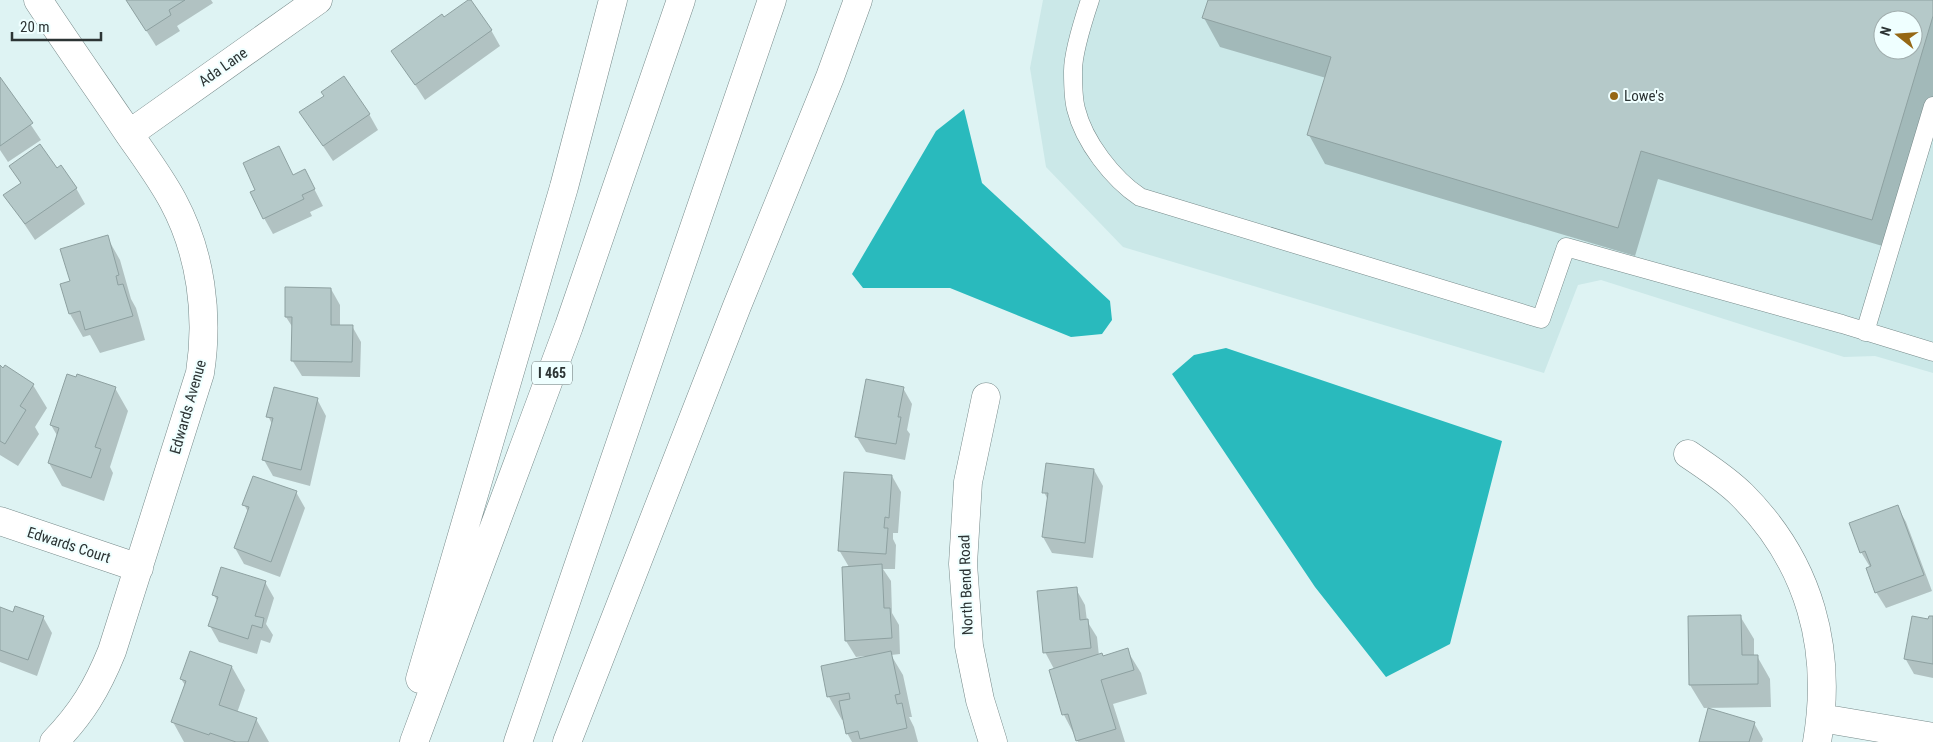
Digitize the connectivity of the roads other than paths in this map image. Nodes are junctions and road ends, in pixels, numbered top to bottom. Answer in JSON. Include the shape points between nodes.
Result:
{"nodes":[{"id":1,"x":38,"y":0,"type":"edge"},
{"id":2,"x":318,"y":0,"type":"edge"},
{"id":3,"x":613,"y":0,"type":"edge"},
{"id":4,"x":682,"y":0,"type":"edge"},
{"id":5,"x":772,"y":0,"type":"edge"},
{"id":6,"x":858,"y":0,"type":"edge"},
{"id":7,"x":870,"y":0,"type":"edge"},
{"id":8,"x":1090,"y":0,"type":"edge"},
{"id":9,"x":830,"y":77,"type":"junction"},
{"id":10,"x":1933,"y":106,"type":"edge"},
{"id":11,"x":129,"y":134,"type":"junction"},
{"id":12,"x":1865,"y":332,"type":"junction"},
{"id":13,"x":1933,"y":352,"type":"edge"},
{"id":14,"x":986,"y":397,"type":"dead end"},
{"id":15,"x":1688,"y":454,"type":"dead end"},
{"id":16,"x":0,"y":521,"type":"edge"},
{"id":17,"x":139,"y":568,"type":"junction"},
{"id":18,"x":1819,"y":730,"type":"edge"},
{"id":19,"x":1933,"y":737,"type":"edge"},
{"id":20,"x":54,"y":742,"type":"edge"},
{"id":21,"x":402,"y":742,"type":"edge"},
{"id":22,"x":414,"y":742,"type":"edge"},
{"id":23,"x":518,"y":742,"type":"edge"},
{"id":24,"x":567,"y":742,"type":"edge"},
{"id":25,"x":993,"y":742,"type":"edge"}],
"edges":[{"from":1,"to":11,"type":"main road","name":"Edwards Avenue"},
{"from":2,"to":11,"type":"main road","name":"Ada Lane"},
{"from":3,"to":21,"type":"main road","via":[[564,188]]},
{"from":4,"to":22,"type":"main road","number":"I 465","via":[[569,326]]},
{"from":5,"to":23,"type":"main road"},
{"from":6,"to":9,"type":"main road"},
{"from":7,"to":9,"type":"main road"},
{"from":8,"to":12,"type":"lane","via":[[1073,69],[1076,109],[1089,140],[1107,166],[1125,187],[1140,197],[1541,319],[1566,248]]},
{"from":9,"to":24,"type":"main road"},
{"from":10,"to":12,"type":"lane"},
{"from":11,"to":17,"type":"main road","name":"Edwards Avenue","via":[[173,200],[189,238],[202,291],[204,332],[200,373]]},
{"from":12,"to":13,"type":"lane"},
{"from":14,"to":25,"type":"main road","name":"North Bend Road","via":[[968,482],[962,564],[969,646]]},
{"from":15,"to":18,"type":"main road","via":[[1742,495],[1770,526],[1791,560],[1808,598],[1821,651]]},
{"from":16,"to":17,"type":"main road","name":"Edwards Court"},
{"from":17,"to":20,"type":"main road","name":"Edwards Avenue","via":[[112,651],[95,691]]},
{"from":18,"to":19,"type":"main road"}]}
